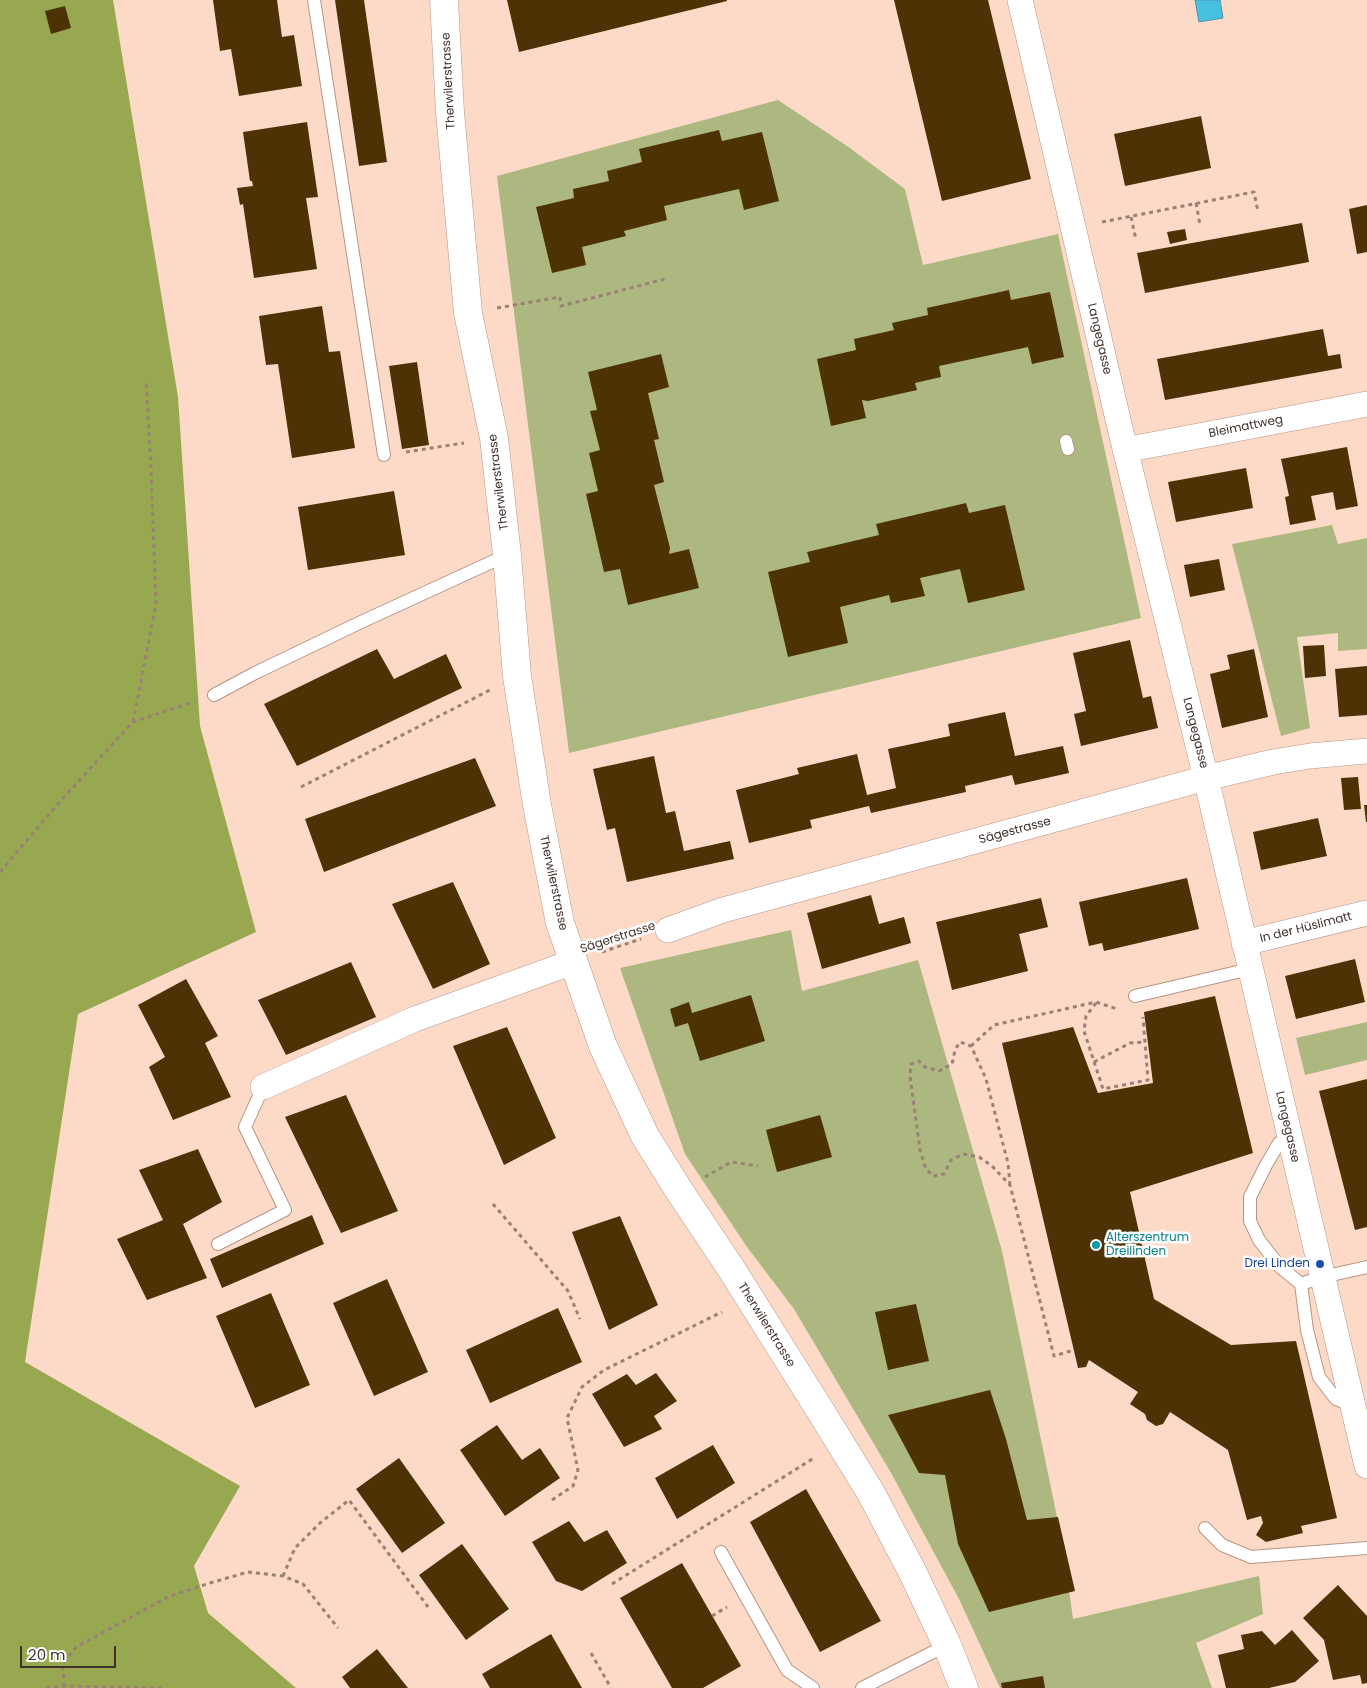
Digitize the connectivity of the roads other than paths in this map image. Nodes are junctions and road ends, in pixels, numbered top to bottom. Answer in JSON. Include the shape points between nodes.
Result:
{"nodes":[{"id":1,"x":314,"y":0,"type":"edge"},
{"id":2,"x":444,"y":0,"type":"edge"},
{"id":3,"x":1020,"y":0,"type":"edge"},
{"id":4,"x":1367,"y":404,"type":"edge"},
{"id":5,"x":1125,"y":450,"type":"junction"},
{"id":6,"x":384,"y":455,"type":"road end"},
{"id":7,"x":507,"y":554,"type":"junction"},
{"id":8,"x":214,"y":695,"type":"road end"},
{"id":9,"x":1367,"y":751,"type":"edge"},
{"id":10,"x":1206,"y":778,"type":"junction"},
{"id":11,"x":1367,"y":913,"type":"edge"},
{"id":12,"x":668,"y":930,"type":"road end"},
{"id":13,"x":1244,"y":943,"type":"junction"},
{"id":14,"x":573,"y":962,"type":"junction"},
{"id":15,"x":1250,"y":969,"type":"junction"},
{"id":16,"x":1135,"y":996,"type":"dead end"},
{"id":17,"x":262,"y":1087,"type":"joint"},
{"id":18,"x":1290,"y":1137,"type":"junction"},
{"id":19,"x":218,"y":1244,"type":"dead end"},
{"id":20,"x":1367,"y":1267,"type":"edge"},
{"id":21,"x":1312,"y":1281,"type":"junction"},
{"id":22,"x":1367,"y":1466,"type":"edge"},
{"id":23,"x":1205,"y":1528,"type":"dead end"},
{"id":24,"x":1367,"y":1548,"type":"edge"},
{"id":25,"x":721,"y":1552,"type":"dead end"},
{"id":26,"x":947,"y":1645,"type":"junction"},
{"id":27,"x":813,"y":1688,"type":"edge"},
{"id":28,"x":862,"y":1688,"type":"edge"},
{"id":29,"x":964,"y":1688,"type":"edge"}],
"edges":[{"from":1,"to":6,"type":"lane"},
{"from":2,"to":7,"type":"main road","name":"Therwilerstrasse","via":[[450,112],[468,312],[494,438]]},
{"from":3,"to":5,"type":"street","name":"Langegasse"},
{"from":4,"to":5,"type":"street","name":"Bleimattweg"},
{"from":5,"to":10,"type":"street","name":"Langegasse"},
{"from":7,"to":8,"type":"lane"},
{"from":7,"to":14,"type":"main road","name":"Therwilerstrasse","via":[[517,676],[537,805],[560,923]]},
{"from":9,"to":10,"type":"street","name":"Sägestrasse","via":[[1273,762]]},
{"from":10,"to":12,"type":"street","name":"Sägestrasse","via":[[723,910]]},
{"from":10,"to":13,"type":"street","name":"Langegasse"},
{"from":11,"to":13,"type":"street","name":"In der Hüslimatt"},
{"from":13,"to":15,"type":"street","name":"Langegasse"},
{"from":14,"to":17,"type":"street","via":[[415,1019]]},
{"from":14,"to":26,"type":"main road","name":"Therwilerstrasse","via":[[603,1046],[645,1136],[871,1493]]},
{"from":15,"to":16,"type":"lane"},
{"from":15,"to":18,"type":"street","name":"Langegasse"},
{"from":17,"to":19,"type":"lane","via":[[245,1127],[284,1210]]},
{"from":18,"to":21,"type":"street","name":"Langegasse"},
{"from":18,"to":21,"type":"lane","via":[[1279,1143],[1250,1197],[1250,1221],[1259,1240],[1280,1267]]},
{"from":20,"to":21,"type":"lane"},
{"from":21,"to":22,"type":"street","name":"Langegasse","via":[[1353,1406]]},
{"from":23,"to":24,"type":"lane","via":[[1222,1545],[1251,1557]]},
{"from":25,"to":27,"type":"lane","via":[[787,1670]]},
{"from":26,"to":28,"type":"lane"},
{"from":26,"to":29,"type":"main road","name":"Therwilerstrasse"}]}
